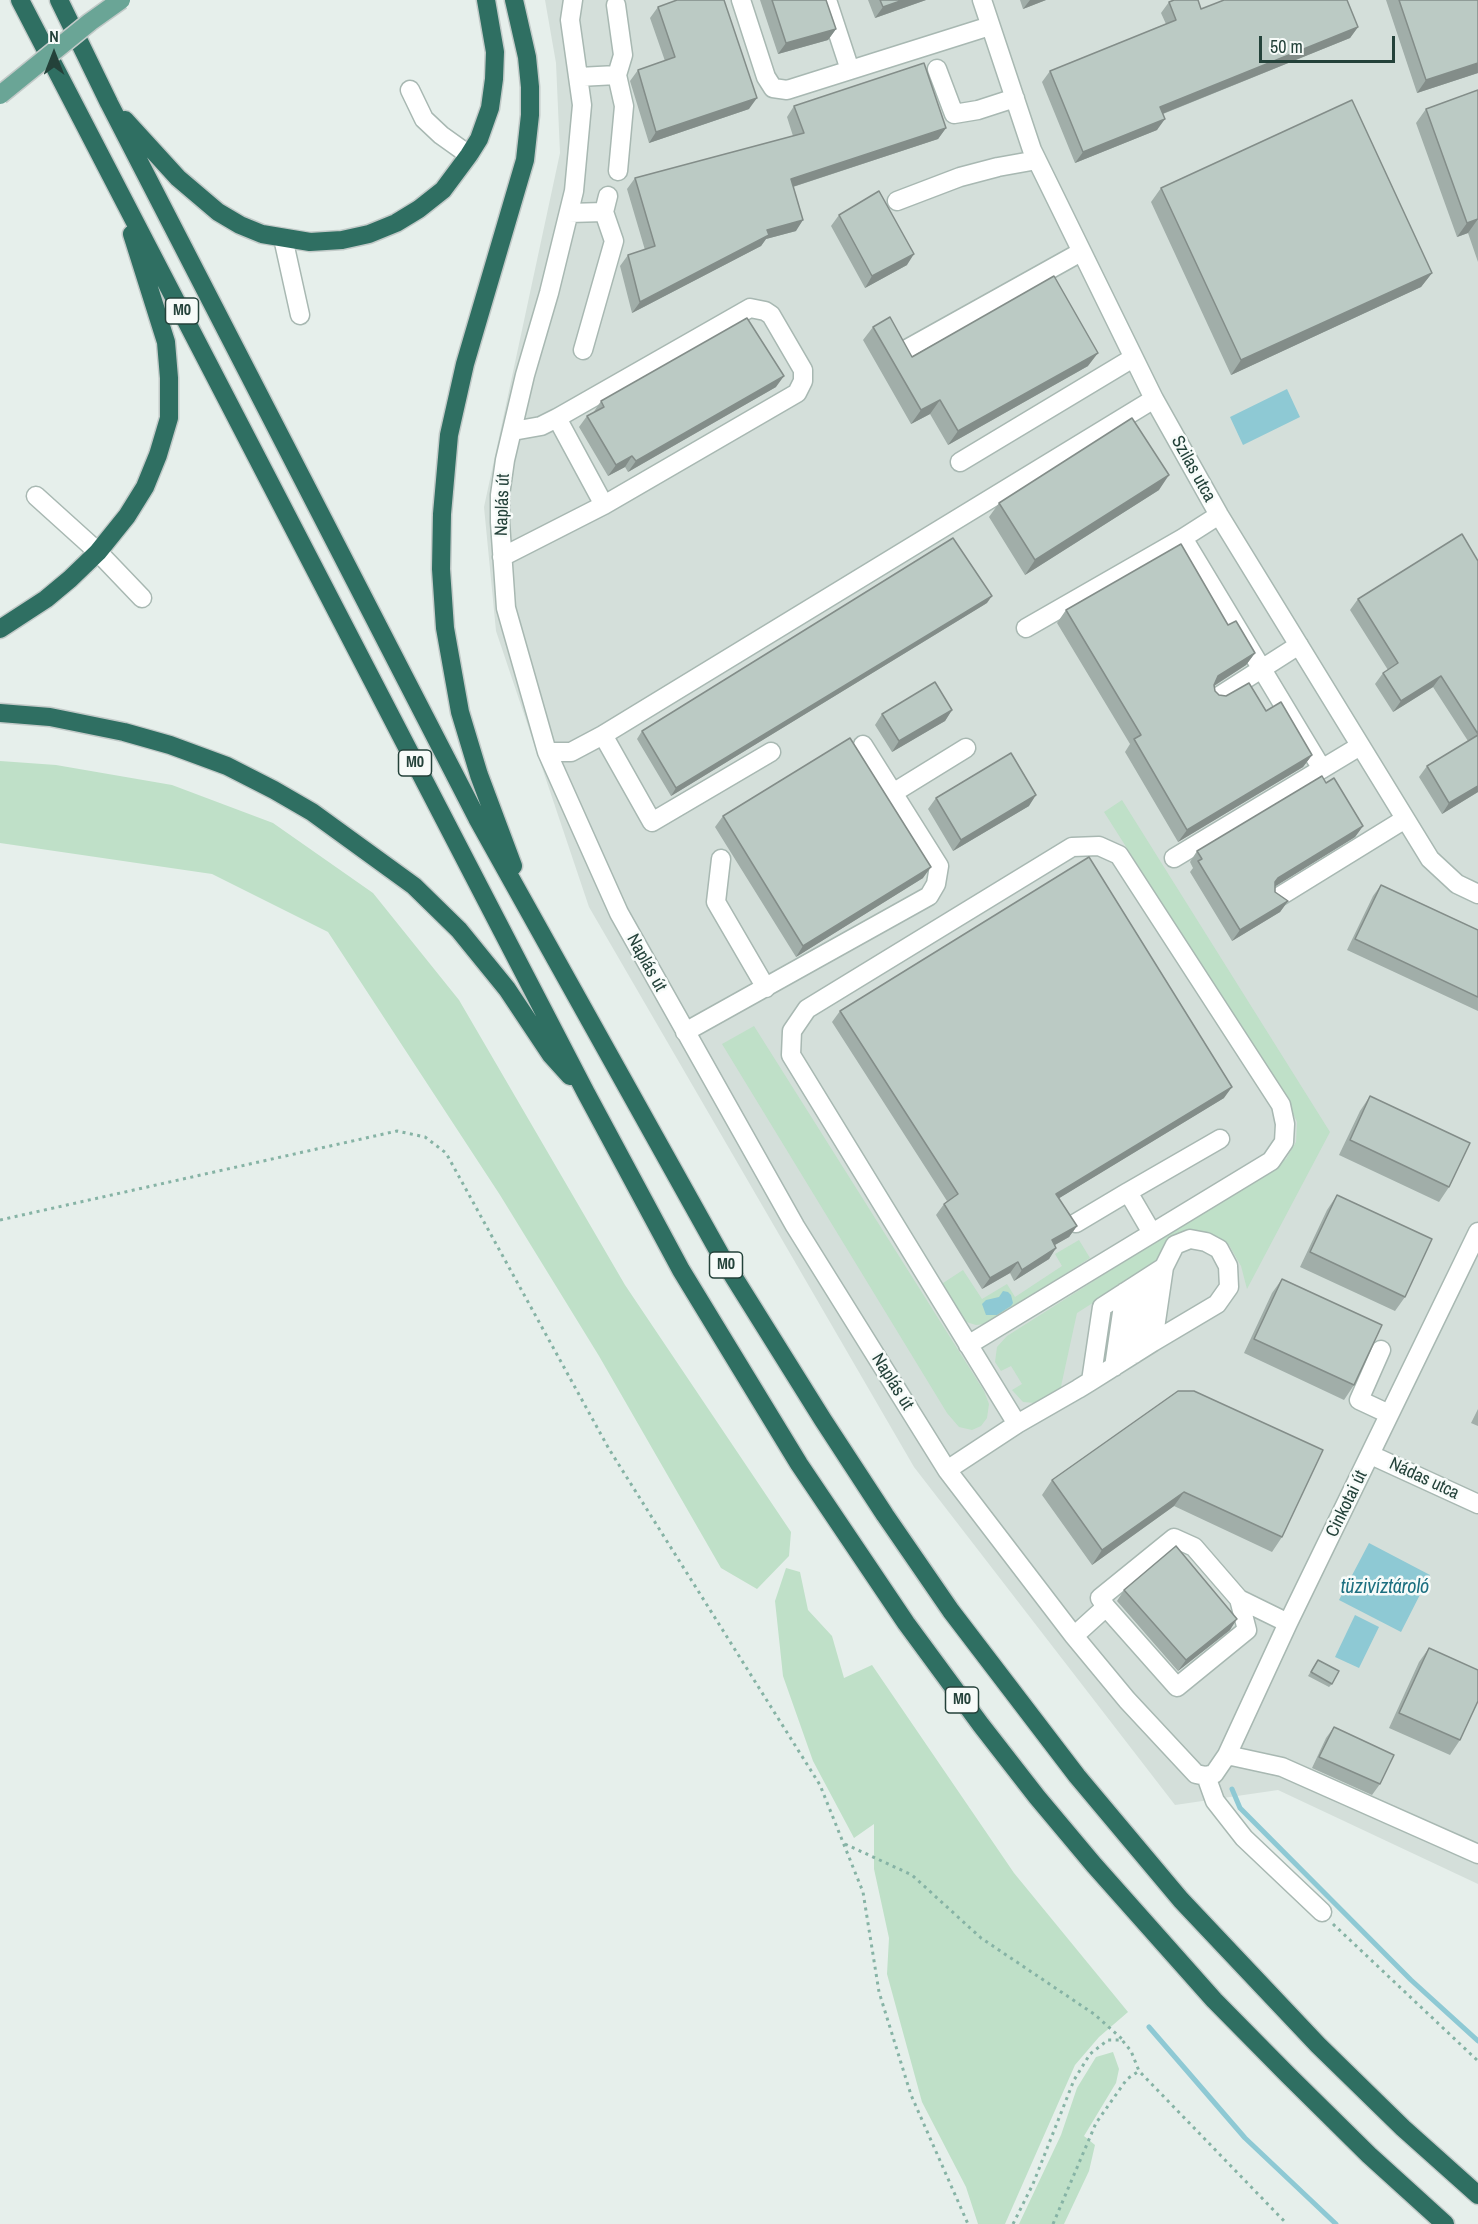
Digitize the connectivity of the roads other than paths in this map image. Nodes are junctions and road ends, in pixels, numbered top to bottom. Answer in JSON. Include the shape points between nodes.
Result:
{"nodes":[{"id":1,"x":20,"y":0,"type":"edge"},
{"id":2,"x":59,"y":0,"type":"edge"},
{"id":3,"x":121,"y":0,"type":"edge"},
{"id":4,"x":486,"y":0,"type":"edge"},
{"id":5,"x":514,"y":0,"type":"edge"},
{"id":6,"x":573,"y":0,"type":"edge"},
{"id":7,"x":741,"y":0,"type":"edge"},
{"id":8,"x":827,"y":0,"type":"edge"},
{"id":9,"x":982,"y":0,"type":"edge"},
{"id":10,"x":616,"y":5,"type":"dead end"},
{"id":11,"x":990,"y":26,"type":"junction"},
{"id":12,"x":937,"y":69,"type":"dead end"},
{"id":13,"x":850,"y":70,"type":"junction"},
{"id":14,"x":617,"y":75,"type":"junction"},
{"id":15,"x":579,"y":77,"type":"junction"},
{"id":16,"x":411,"y":90,"type":"dead end"},
{"id":17,"x":0,"y":95,"type":"edge"},
{"id":18,"x":1015,"y":98,"type":"junction"},
{"id":19,"x":109,"y":103,"type":"junction"},
{"id":20,"x":469,"y":155,"type":"junction"},
{"id":21,"x":1037,"y":160,"type":"junction"},
{"id":22,"x":618,"y":171,"type":"dead end"},
{"id":23,"x":117,"y":190,"type":"junction"},
{"id":24,"x":897,"y":201,"type":"dead end"},
{"id":25,"x":569,"y":213,"type":"junction"},
{"id":26,"x":283,"y":238,"type":"junction"},
{"id":27,"x":1081,"y":252,"type":"junction"},
{"id":28,"x":300,"y":315,"type":"dead end"},
{"id":29,"x":583,"y":350,"type":"dead end"},
{"id":30,"x":905,"y":350,"type":"edge"},
{"id":31,"x":1133,"y":358,"type":"junction"},
{"id":32,"x":1154,"y":399,"type":"junction"},
{"id":33,"x":557,"y":418,"type":"junction"},
{"id":34,"x":513,"y":430,"type":"junction"},
{"id":35,"x":960,"y":462,"type":"dead end"},
{"id":36,"x":36,"y":496,"type":"dead end"},
{"id":37,"x":604,"y":505,"type":"junction"},
{"id":38,"x":1219,"y":515,"type":"junction"},
{"id":39,"x":1184,"y":538,"type":"junction"},
{"id":40,"x":98,"y":552,"type":"junction"},
{"id":41,"x":502,"y":557,"type":"junction"},
{"id":42,"x":142,"y":598,"type":"dead end"},
{"id":43,"x":1026,"y":628,"type":"dead end"},
{"id":44,"x":0,"y":629,"type":"edge"},
{"id":45,"x":1299,"y":645,"type":"junction"},
{"id":46,"x":1262,"y":669,"type":"junction"},
{"id":47,"x":1216,"y":698,"type":"edge"},
{"id":48,"x":0,"y":713,"type":"edge"},
{"id":49,"x":603,"y":735,"type":"junction"},
{"id":50,"x":863,"y":746,"type":"dead end"},
{"id":51,"x":1360,"y":746,"type":"junction"},
{"id":52,"x":966,"y":748,"type":"dead end"},
{"id":53,"x":547,"y":752,"type":"junction"},
{"id":54,"x":771,"y":753,"type":"dead end"},
{"id":55,"x":1322,"y":769,"type":"junction"},
{"id":56,"x":893,"y":793,"type":"junction"},
{"id":57,"x":1405,"y":819,"type":"junction"},
{"id":58,"x":1174,"y":858,"type":"dead end"},
{"id":59,"x":721,"y":859,"type":"dead end"},
{"id":60,"x":1478,"y":894,"type":"edge"},
{"id":61,"x":1277,"y":898,"type":"edge"},
{"id":62,"x":525,"y":903,"type":"junction"},
{"id":63,"x":766,"y":988,"type":"junction"},
{"id":64,"x":685,"y":1032,"type":"junction"},
{"id":65,"x":586,"y":1093,"type":"junction"},
{"id":66,"x":1220,"y":1139,"type":"dead end"},
{"id":67,"x":1128,"y":1192,"type":"junction"},
{"id":68,"x":1076,"y":1223,"type":"edge"},
{"id":69,"x":1478,"y":1232,"type":"edge"},
{"id":70,"x":1152,"y":1233,"type":"junction"},
{"id":71,"x":1164,"y":1267,"type":"junction"},
{"id":72,"x":1144,"y":1280,"type":"junction"},
{"id":73,"x":1125,"y":1292,"type":"junction"},
{"id":74,"x":1153,"y":1342,"type":"junction"},
{"id":75,"x":969,"y":1345,"type":"junction"},
{"id":76,"x":1381,"y":1350,"type":"edge"},
{"id":77,"x":1134,"y":1354,"type":"junction"},
{"id":78,"x":1114,"y":1367,"type":"junction"},
{"id":79,"x":1091,"y":1381,"type":"junction"},
{"id":80,"x":1389,"y":1414,"type":"junction"},
{"id":81,"x":1017,"y":1424,"type":"junction"},
{"id":82,"x":1371,"y":1455,"type":"junction"},
{"id":83,"x":947,"y":1470,"type":"junction"},
{"id":84,"x":1478,"y":1504,"type":"edge"},
{"id":85,"x":1239,"y":1599,"type":"junction"},
{"id":86,"x":1106,"y":1607,"type":"junction"},
{"id":87,"x":1288,"y":1623,"type":"junction"},
{"id":88,"x":1074,"y":1636,"type":"junction"},
{"id":89,"x":1227,"y":1755,"type":"junction"},
{"id":90,"x":1210,"y":1775,"type":"junction"},
{"id":91,"x":1478,"y":1854,"type":"edge"},
{"id":92,"x":1322,"y":1912,"type":"road end"},
{"id":93,"x":1478,"y":2195,"type":"edge"},
{"id":94,"x":1445,"y":2224,"type":"edge"}],
"edges":[{"from":1,"to":23,"type":"highway","number":"M0"},
{"from":2,"to":19,"type":"highway","number":"M0"},
{"from":3,"to":17,"type":"main road","bridge":true},
{"from":4,"to":20,"type":"highway","via":[[495,52],[494,79],[490,108]]},
{"from":5,"to":62,"type":"highway","via":[[530,87],[525,160],[465,364],[449,435],[441,569],[445,628],[460,712]]},
{"from":6,"to":15,"type":"street","name":"Naplás út","via":[[570,20]]},
{"from":7,"to":13,"type":"street","via":[[773,88],[787,90]]},
{"from":8,"to":13,"type":"street"},
{"from":9,"to":11,"type":"street","name":"Szilas utca"},
{"from":10,"to":14,"type":"street","via":[[623,55]]},
{"from":11,"to":13,"type":"street"},
{"from":11,"to":18,"type":"street","name":"Szilas utca"},
{"from":12,"to":18,"type":"street","via":[[954,114]]},
{"from":14,"to":15,"type":"street"},
{"from":14,"to":22,"type":"street","via":[[624,106]]},
{"from":15,"to":25,"type":"street","name":"Naplás út","via":[[579,147]]},
{"from":16,"to":20,"type":"street","via":[[424,119]]},
{"from":18,"to":21,"type":"street","name":"Szilas utca"},
{"from":19,"to":26,"type":"highway","via":[[178,178],[218,213],[262,234]]},
{"from":19,"to":62,"type":"highway","number":"M0","via":[[477,818]]},
{"from":20,"to":26,"type":"highway","via":[[443,190],[396,224],[342,240],[310,242]]},
{"from":21,"to":24,"type":"street","via":[[960,177]]},
{"from":21,"to":27,"type":"street","name":"Szilas utca"},
{"from":23,"to":40,"type":"highway","via":[[166,342],[169,418],[145,487]]},
{"from":23,"to":65,"type":"highway","number":"M0"},
{"from":25,"to":29,"type":"street","via":[[606,204],[614,241]]},
{"from":25,"to":34,"type":"street","name":"Naplás út"},
{"from":26,"to":28,"type":"street"},
{"from":27,"to":30,"type":"street"},
{"from":27,"to":31,"type":"street","name":"Szilas utca"},
{"from":31,"to":32,"type":"street","name":"Szilas utca"},
{"from":31,"to":35,"type":"street"},
{"from":32,"to":38,"type":"street","name":"Szilas utca"},
{"from":32,"to":49,"type":"street"},
{"from":33,"to":34,"type":"street","via":[[541,426]]},
{"from":33,"to":37,"type":"street"},
{"from":33,"to":37,"type":"street","via":[[750,308],[771,315],[803,369],[797,393]]},
{"from":34,"to":41,"type":"street","name":"Naplás út","via":[[500,495]]},
{"from":36,"to":40,"type":"street"},
{"from":37,"to":41,"type":"street"},
{"from":38,"to":39,"type":"street"},
{"from":38,"to":45,"type":"street","name":"Szilas utca"},
{"from":39,"to":43,"type":"street"},
{"from":39,"to":46,"type":"street"},
{"from":40,"to":42,"type":"street"},
{"from":40,"to":44,"type":"highway","via":[[46,599]]},
{"from":41,"to":53,"type":"street","name":"Naplás út","via":[[506,608]]},
{"from":45,"to":46,"type":"street"},
{"from":45,"to":51,"type":"street","name":"Szilas utca"},
{"from":46,"to":47,"type":"street"},
{"from":46,"to":55,"type":"street"},
{"from":48,"to":65,"type":"highway","via":[[50,717],[170,746],[226,766],[312,812],[414,886],[459,930],[507,989],[551,1055]]},
{"from":49,"to":53,"type":"street","via":[[571,752]]},
{"from":49,"to":54,"type":"street","via":[[652,822]]},
{"from":50,"to":56,"type":"street"},
{"from":51,"to":55,"type":"street"},
{"from":51,"to":57,"type":"street","name":"Szilas utca"},
{"from":52,"to":56,"type":"street"},
{"from":53,"to":64,"type":"street","name":"Naplás út","via":[[618,913]]},
{"from":55,"to":58,"type":"street"},
{"from":56,"to":63,"type":"street","via":[[939,866],[929,896]]},
{"from":57,"to":60,"type":"street","name":"Szilas utca","via":[[1430,859],[1457,884]]},
{"from":57,"to":61,"type":"street"},
{"from":59,"to":63,"type":"street","via":[[716,902]]},
{"from":62,"to":93,"type":"highway","number":"M0","via":[[725,1263],[885,1515],[951,1611],[1077,1776],[1181,1900],[1318,2045]]},
{"from":63,"to":64,"type":"street"},
{"from":64,"to":83,"type":"street","name":"Naplás út","via":[[795,1226]]},
{"from":65,"to":94,"type":"highway","number":"M0","via":[[681,1270],[799,1464],[906,1623],[981,1725],[1094,1865],[1214,2000],[1369,2155]]},
{"from":66,"to":67,"type":"street"},
{"from":67,"to":68,"type":"street"},
{"from":67,"to":70,"type":"street"},
{"from":69,"to":80,"type":"street","name":"Cinkotai út"},
{"from":70,"to":75,"type":"street"},
{"from":70,"to":75,"type":"street","via":[[1271,1161],[1284,1142],[1285,1124],[1281,1105],[1119,855],[1099,846],[1072,847],[807,1009],[792,1031],[790,1055]]},
{"from":71,"to":72,"type":"street"},
{"from":71,"to":74,"type":"street"},
{"from":71,"to":74,"type":"street","via":[[1175,1245],[1190,1239],[1206,1242],[1219,1249],[1228,1266],[1229,1287],[1217,1304]]},
{"from":72,"to":73,"type":"street"},
{"from":72,"to":77,"type":"street"},
{"from":73,"to":78,"type":"street"},
{"from":73,"to":79,"type":"street","via":[[1102,1307]]},
{"from":74,"to":77,"type":"street"},
{"from":75,"to":81,"type":"street"},
{"from":76,"to":80,"type":"street","via":[[1359,1400]]},
{"from":77,"to":78,"type":"street"},
{"from":78,"to":79,"type":"street"},
{"from":79,"to":81,"type":"street"},
{"from":80,"to":82,"type":"street","name":"Cinkotai út"},
{"from":81,"to":83,"type":"street"},
{"from":82,"to":84,"type":"street","name":"Nádas utca"},
{"from":82,"to":87,"type":"street","name":"Cinkotai út"},
{"from":83,"to":88,"type":"street","name":"Naplás út"},
{"from":85,"to":86,"type":"street","via":[[1194,1547],[1174,1538],[1100,1598]]},
{"from":85,"to":86,"type":"street","via":[[1247,1630],[1177,1687]]},
{"from":85,"to":87,"type":"street"},
{"from":86,"to":88,"type":"street"},
{"from":87,"to":89,"type":"street","name":"Cinkotai út"},
{"from":88,"to":90,"type":"street","name":"Naplás út","via":[[1196,1774]]},
{"from":89,"to":90,"type":"street","name":"Cinkotai út"},
{"from":89,"to":91,"type":"street","via":[[1282,1767]]},
{"from":90,"to":92,"type":"street","via":[[1215,1802],[1244,1838]]}]}
